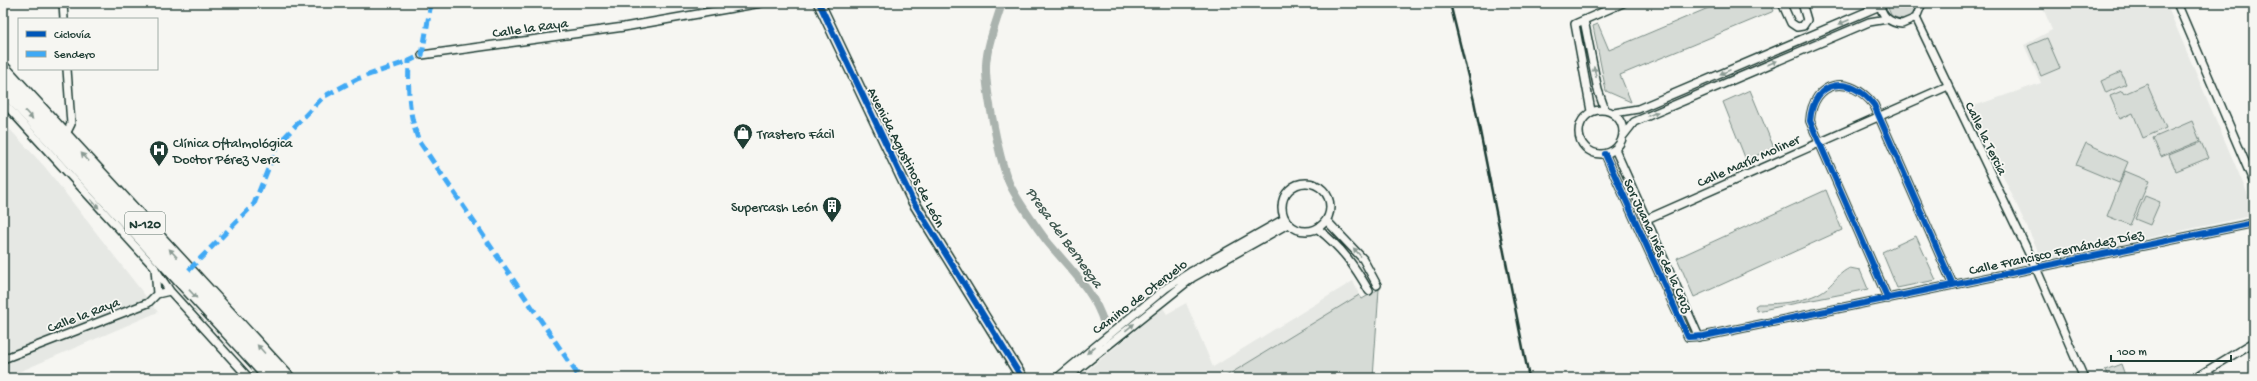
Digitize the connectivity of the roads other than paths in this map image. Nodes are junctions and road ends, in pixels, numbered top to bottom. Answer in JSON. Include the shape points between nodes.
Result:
{"nodes":[{"id":1,"x":63,"y":3,"type":"edge"},
{"id":2,"x":760,"y":3,"type":"edge"},
{"id":3,"x":819,"y":3,"type":"edge"},
{"id":4,"x":1623,"y":3,"type":"edge"},
{"id":5,"x":1782,"y":3,"type":"edge"},
{"id":6,"x":1802,"y":3,"type":"edge"},
{"id":7,"x":1922,"y":3,"type":"edge"},
{"id":8,"x":2177,"y":3,"type":"edge"},
{"id":9,"x":1880,"y":4,"type":"edge"},
{"id":10,"x":64,"y":18,"type":"edge"},
{"id":11,"x":1916,"y":18,"type":"junction"},
{"id":12,"x":1887,"y":19,"type":"junction"},
{"id":13,"x":1584,"y":20,"type":"junction"},
{"id":14,"x":422,"y":55,"type":"dead end"},
{"id":15,"x":3,"y":69,"type":"edge"},
{"id":16,"x":67,"y":70,"type":"edge"},
{"id":17,"x":1948,"y":86,"type":"junction"},
{"id":18,"x":3,"y":87,"type":"edge"},
{"id":19,"x":3,"y":102,"type":"edge"},
{"id":20,"x":1605,"y":110,"type":"junction"},
{"id":21,"x":1591,"y":111,"type":"junction"},
{"id":22,"x":1614,"y":114,"type":"junction"},
{"id":23,"x":1878,"y":116,"type":"junction"},
{"id":24,"x":65,"y":136,"type":"junction"},
{"id":25,"x":1623,"y":136,"type":"junction"},
{"id":26,"x":1818,"y":144,"type":"junction"},
{"id":27,"x":1615,"y":150,"type":"junction"},
{"id":28,"x":1605,"y":154,"type":"junction"},
{"id":29,"x":2254,"y":183,"type":"edge"},
{"id":30,"x":1647,"y":219,"type":"junction"},
{"id":31,"x":1286,"y":221,"type":"junction"},
{"id":32,"x":1327,"y":221,"type":"junction"},
{"id":33,"x":2254,"y":223,"type":"edge"},
{"id":34,"x":1318,"y":229,"type":"junction"},
{"id":35,"x":155,"y":268,"type":"junction"},
{"id":36,"x":2036,"y":268,"type":"junction"},
{"id":37,"x":1377,"y":285,"type":"dead end"},
{"id":38,"x":1953,"y":285,"type":"junction"},
{"id":39,"x":170,"y":291,"type":"junction"},
{"id":40,"x":1369,"y":291,"type":"dead end"},
{"id":41,"x":157,"y":294,"type":"junction"},
{"id":42,"x":1888,"y":299,"type":"junction"},
{"id":43,"x":1699,"y":337,"type":"junction"},
{"id":44,"x":2254,"y":342,"type":"edge"},
{"id":45,"x":3,"y":359,"type":"edge"},
{"id":46,"x":2200,"y":375,"type":"dead end"},
{"id":47,"x":249,"y":378,"type":"edge"},
{"id":48,"x":271,"y":378,"type":"edge"},
{"id":49,"x":287,"y":378,"type":"edge"},
{"id":50,"x":1022,"y":378,"type":"edge"},
{"id":51,"x":1057,"y":378,"type":"edge"},
{"id":52,"x":1067,"y":378,"type":"edge"},
{"id":53,"x":2084,"y":378,"type":"edge"}],
"edges":[{"from":1,"to":10,"type":"street"},
{"from":2,"to":14,"type":"street","name":"Calle la Raya","via":[[624,27]]},
{"from":3,"to":50,"type":"street","name":"Avenida Agustinos de León","via":[[913,201]]},
{"from":4,"to":13,"type":"street"},
{"from":5,"to":6,"type":"street","via":[[1790,23],[1797,27],[1803,26],[1808,20]]},
{"from":7,"to":11,"type":"street"},
{"from":8,"to":29,"type":"street"},
{"from":9,"to":12,"type":"street"},
{"from":9,"to":22,"type":"street","one_way":true,"via":[[1638,109]]},
{"from":11,"to":12,"type":"street","via":[[1902,24]]},
{"from":11,"to":17,"type":"street","name":"Calle la Tercia"},
{"from":25,"to":12,"type":"street","one_way":true,"via":[[1634,122],[1869,22]]},
{"from":20,"to":13,"type":"street","one_way":true,"via":[[1598,90]]},
{"from":13,"to":21,"type":"street","via":[[1574,24]]},
{"from":15,"to":24,"type":"highway","number":"N-120"},
{"from":16,"to":24,"type":"street","via":[[71,124]]},
{"from":17,"to":23,"type":"street","name":"Calle María Moliner"},
{"from":17,"to":36,"type":"street","name":"Calle la Tercia"},
{"from":18,"to":48,"type":"highway","number":"N-120","one_way":true},
{"from":19,"to":35,"type":"street","one_way":true},
{"from":20,"to":21,"type":"street"},
{"from":20,"to":22,"type":"street"},
{"from":21,"to":28,"type":"street","via":[[1581,121],[1578,135],[1590,152]]},
{"from":22,"to":25,"type":"street","via":[[1622,124]]},
{"from":23,"to":26,"type":"street","name":"Calle María Moliner"},
{"from":23,"to":26,"type":"street","via":[[1874,105],[1858,89],[1837,85],[1826,89],[1816,98],[1810,110],[1810,121]]},
{"from":23,"to":38,"type":"street"},
{"from":49,"to":24,"type":"highway","number":"N-120","one_way":true},
{"from":25,"to":27,"type":"street"},
{"from":26,"to":30,"type":"street","name":"Calle María Moliner"},
{"from":26,"to":42,"type":"street"},
{"from":27,"to":28,"type":"street"},
{"from":27,"to":30,"type":"street","name":"Sor Juana Inés de la Cruz"},
{"from":28,"to":43,"type":"street","name":"Sor Juana Inés de la Cruz","via":[[1688,337]]},
{"from":30,"to":43,"type":"street","name":"Sor Juana Inés de la Cruz"},
{"from":31,"to":32,"type":"street","via":[[1282,209],[1286,194],[1297,184],[1308,183],[1325,192],[1330,201]]},
{"from":31,"to":34,"type":"street","via":[[1297,230],[1308,232]]},
{"from":31,"to":51,"type":"street","name":"Camino de Oteruelo","one_way":true,"via":[[1192,271],[1166,288]]},
{"from":52,"to":31,"type":"street","name":"Camino de Oteruelo","one_way":true,"via":[[1192,278]]},
{"from":32,"to":34,"type":"street"},
{"from":37,"to":32,"type":"street","one_way":true,"via":[[1363,259]]},
{"from":33,"to":36,"type":"street","name":"Calle Francisco Fernández Díez"},
{"from":34,"to":40,"type":"street","via":[[1338,246],[1354,265]]},
{"from":35,"to":39,"type":"street"},
{"from":35,"to":41,"type":"street"},
{"from":36,"to":38,"type":"street","name":"Calle Francisco Fernández Díez"},
{"from":36,"to":53,"type":"street","name":"Calle la Tercia"},
{"from":38,"to":42,"type":"street","name":"Calle Francisco Fernández Díez"},
{"from":39,"to":41,"type":"street","name":"Calle la Raya"},
{"from":39,"to":47,"type":"street"},
{"from":41,"to":45,"type":"street","name":"Calle la Raya","via":[[148,303]]},
{"from":42,"to":43,"type":"street","name":"Calle Francisco Fernández Díez"},
{"from":44,"to":46,"type":"street"}]}
